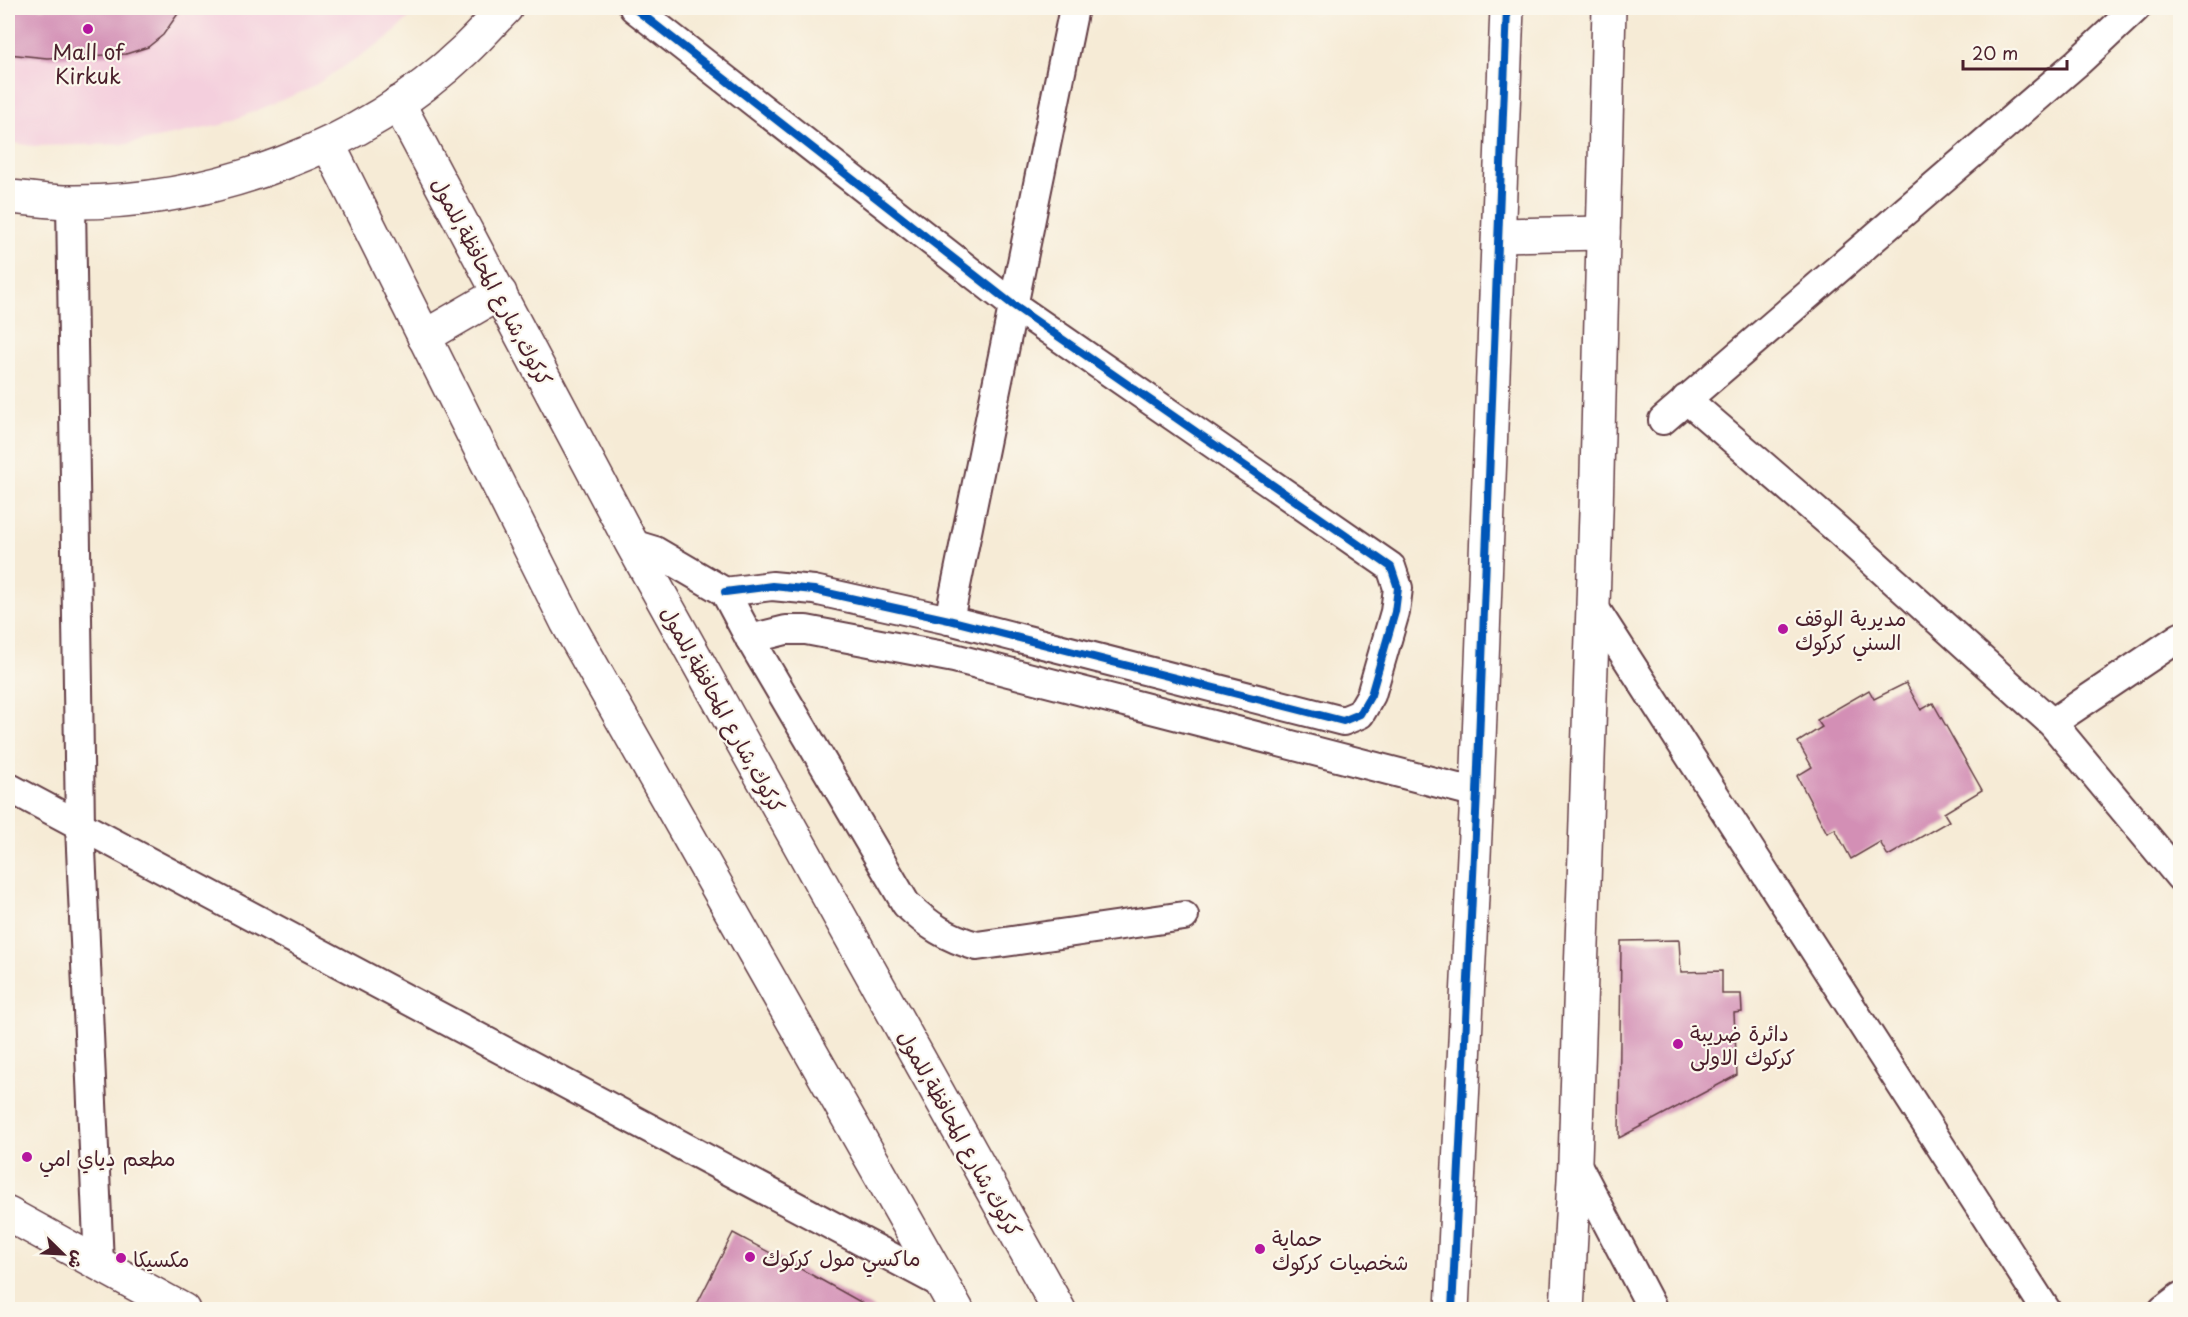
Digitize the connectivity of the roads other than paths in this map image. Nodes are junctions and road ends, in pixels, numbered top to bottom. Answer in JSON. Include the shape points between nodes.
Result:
{"nodes":[{"id":1,"x":506,"y":8,"type":"edge"},
{"id":2,"x":634,"y":8,"type":"edge"},
{"id":3,"x":1074,"y":8,"type":"edge"},
{"id":4,"x":1505,"y":8,"type":"edge"},
{"id":5,"x":1609,"y":8,"type":"edge"},
{"id":6,"x":2136,"y":8,"type":"edge"},
{"id":7,"x":398,"y":103,"type":"junction"},
{"id":8,"x":328,"y":144,"type":"junction"},
{"id":9,"x":8,"y":197,"type":"edge"},
{"id":10,"x":71,"y":202,"type":"junction"},
{"id":11,"x":1603,"y":234,"type":"junction"},
{"id":12,"x":1500,"y":235,"type":"junction"},
{"id":13,"x":500,"y":293,"type":"junction"},
{"id":14,"x":1013,"y":306,"type":"junction"},
{"id":15,"x":424,"y":337,"type":"junction"},
{"id":16,"x":1686,"y":399,"type":"junction"},
{"id":17,"x":1663,"y":420,"type":"dead end"},
{"id":18,"x":632,"y":544,"type":"junction"},
{"id":19,"x":725,"y":591,"type":"junction"},
{"id":20,"x":1592,"y":604,"type":"junction"},
{"id":21,"x":949,"y":620,"type":"junction"},
{"id":22,"x":2181,"y":637,"type":"edge"},
{"id":23,"x":750,"y":639,"type":"junction"},
{"id":24,"x":2052,"y":723,"type":"junction"},
{"id":25,"x":8,"y":787,"type":"edge"},
{"id":26,"x":1477,"y":793,"type":"junction"},
{"id":27,"x":80,"y":826,"type":"junction"},
{"id":28,"x":2181,"y":877,"type":"edge"},
{"id":29,"x":1184,"y":916,"type":"dead end"},
{"id":30,"x":1575,"y":1161,"type":"junction"},
{"id":31,"x":8,"y":1214,"type":"edge"},
{"id":32,"x":99,"y":1264,"type":"junction"},
{"id":33,"x":949,"y":1297,"type":"edge"},
{"id":34,"x":2181,"y":1297,"type":"edge"},
{"id":35,"x":183,"y":1310,"type":"edge"},
{"id":36,"x":1059,"y":1310,"type":"edge"},
{"id":37,"x":1452,"y":1310,"type":"edge"},
{"id":38,"x":1567,"y":1310,"type":"edge"},
{"id":39,"x":1653,"y":1310,"type":"edge"},
{"id":40,"x":2046,"y":1310,"type":"edge"},
{"id":41,"x":2163,"y":1310,"type":"edge"}],
"edges":[{"from":1,"to":7,"type":"main road","via":[[464,51]]},
{"from":2,"to":14,"type":"street"},
{"from":3,"to":14,"type":"street"},
{"from":4,"to":12,"type":"main road"},
{"from":5,"to":11,"type":"main road"},
{"from":6,"to":16,"type":"street"},
{"from":7,"to":8,"type":"main road"},
{"from":7,"to":13,"type":"main road","name":"كركوك,شارع المحافظة,للمول"},
{"from":8,"to":10,"type":"main road","via":[[266,169],[202,188],[137,198]]},
{"from":8,"to":15,"type":"main road"},
{"from":9,"to":10,"type":"main road"},
{"from":10,"to":27,"type":"street"},
{"from":11,"to":12,"type":"main road"},
{"from":11,"to":20,"type":"main road"},
{"from":12,"to":26,"type":"main road"},
{"from":13,"to":15,"type":"main road"},
{"from":13,"to":18,"type":"main road","name":"كركوك,شارع المحافظة,للمول"},
{"from":14,"to":21,"type":"street"},
{"from":14,"to":21,"type":"street","via":[[1391,567],[1398,588],[1395,612],[1371,695],[1360,714],[1343,721]]},
{"from":15,"to":33,"type":"main road","via":[[567,621]]},
{"from":16,"to":17,"type":"street"},
{"from":16,"to":24,"type":"street"},
{"from":18,"to":19,"type":"street","via":[[655,551]]},
{"from":18,"to":36,"type":"main road","name":"كركوك,شارع المحافظة,للمول"},
{"from":19,"to":21,"type":"street","via":[[772,585],[793,587]]},
{"from":19,"to":23,"type":"street"},
{"from":20,"to":30,"type":"main road"},
{"from":20,"to":40,"type":"street"},
{"from":22,"to":24,"type":"street"},
{"from":23,"to":26,"type":"street","via":[[768,633],[806,630],[954,658]]},
{"from":23,"to":29,"type":"street","via":[[906,904],[929,926],[977,946]]},
{"from":24,"to":28,"type":"street"},
{"from":25,"to":27,"type":"street"},
{"from":26,"to":37,"type":"main road"},
{"from":27,"to":32,"type":"street"},
{"from":27,"to":33,"type":"street"},
{"from":30,"to":38,"type":"main road"},
{"from":30,"to":39,"type":"street"},
{"from":31,"to":32,"type":"main road"},
{"from":32,"to":35,"type":"main road"},
{"from":34,"to":41,"type":"street"}]}
